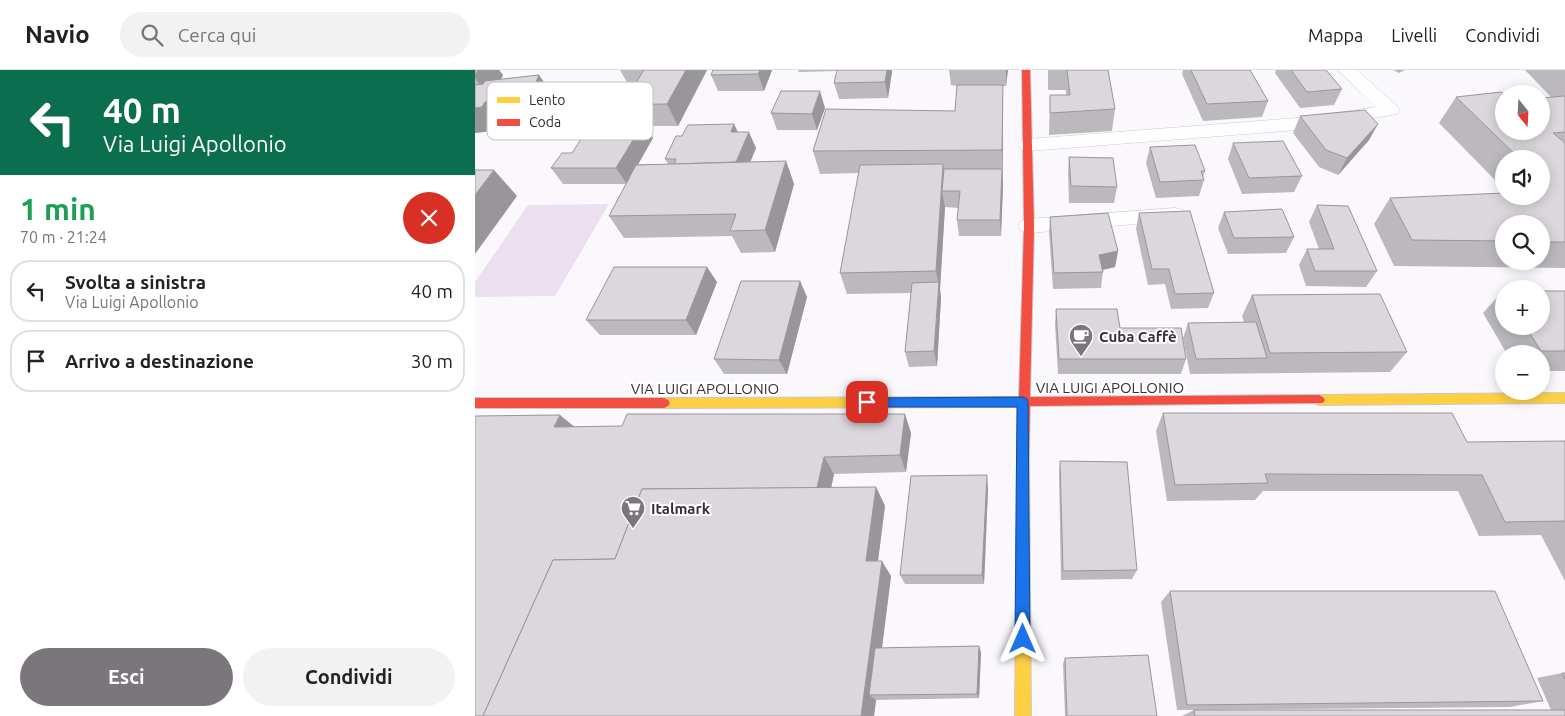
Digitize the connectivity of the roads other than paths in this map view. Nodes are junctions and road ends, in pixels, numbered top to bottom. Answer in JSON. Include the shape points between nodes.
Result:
{"nodes":[{"id":1,"x":1026,"y":70,"type":"edge"},
{"id":2,"x":1347,"y":70,"type":"edge"},
{"id":3,"x":1028,"y":145,"type":"junction"},
{"id":4,"x":1188,"y":214,"type":"edge"},
{"id":5,"x":1029,"y":226,"type":"junction"},
{"id":6,"x":1565,"y":398,"type":"edge"},
{"id":7,"x":1023,"y":402,"type":"junction"},
{"id":8,"x":475,"y":403,"type":"edge"},
{"id":9,"x":1023,"y":716,"type":"edge"}],
"edges":[{"from":1,"to":3,"type":"street"},
{"from":2,"to":3,"type":"street","via":[[1391,110],[1310,123]]},
{"from":3,"to":5,"type":"street"},
{"from":4,"to":5,"type":"street"},
{"from":5,"to":7,"type":"street"},
{"from":6,"to":7,"type":"street","name":"VIA LUIGI APOLLONIO"},
{"from":7,"to":8,"type":"street","name":"VIA LUIGI APOLLONIO"},
{"from":7,"to":9,"type":"street"}]}
